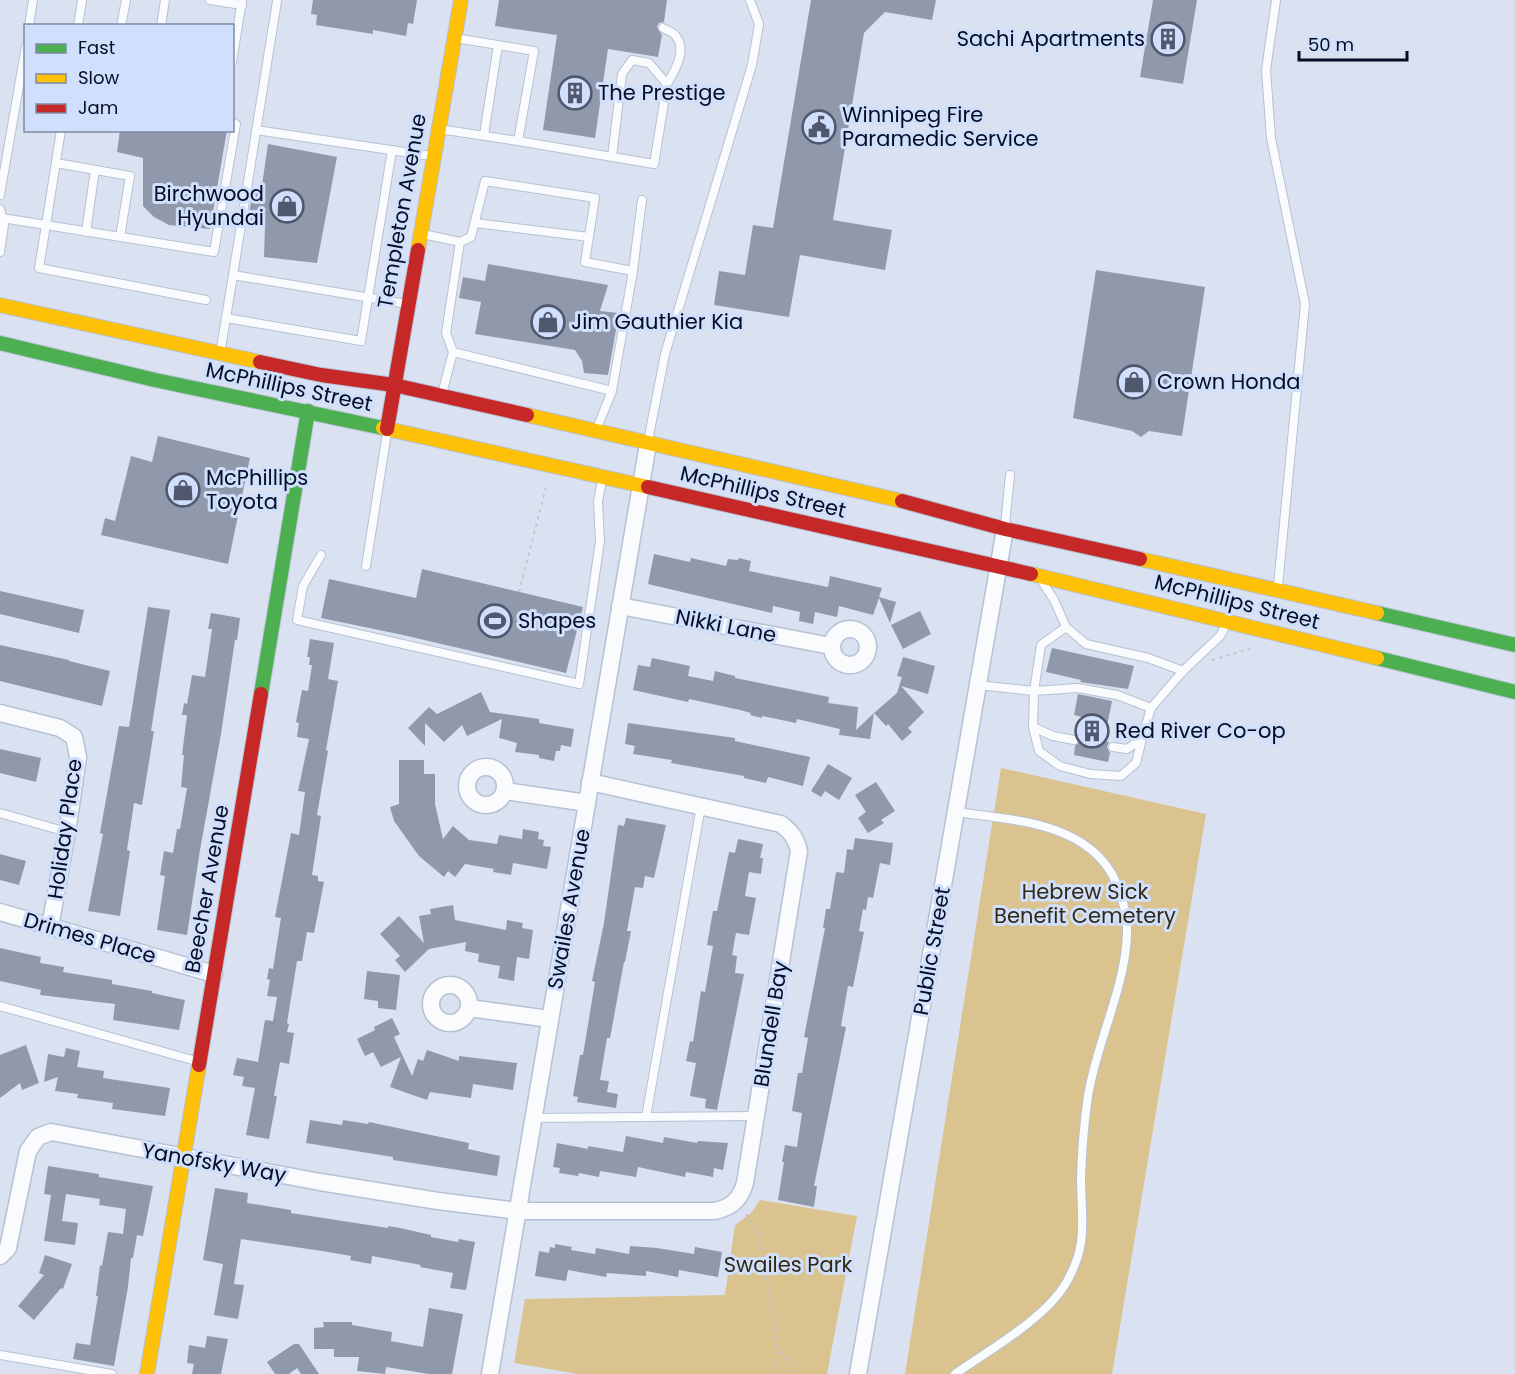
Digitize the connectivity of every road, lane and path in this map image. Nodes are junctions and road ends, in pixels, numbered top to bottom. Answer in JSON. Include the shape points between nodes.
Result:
{"nodes":[{"id":1,"x":33,"y":0,"type":"edge"},
{"id":2,"x":82,"y":0,"type":"edge"},
{"id":3,"x":126,"y":0,"type":"edge"},
{"id":4,"x":165,"y":0,"type":"edge"},
{"id":5,"x":210,"y":0,"type":"edge"},
{"id":6,"x":460,"y":0,"type":"edge"},
{"id":7,"x":750,"y":0,"type":"edge"},
{"id":8,"x":1276,"y":0,"type":"edge"},
{"id":9,"x":277,"y":1,"type":"edge"},
{"id":10,"x":242,"y":3,"type":"edge"},
{"id":11,"x":29,"y":24,"type":"edge"},
{"id":12,"x":78,"y":24,"type":"edge"},
{"id":13,"x":122,"y":24,"type":"edge"},
{"id":14,"x":161,"y":24,"type":"edge"},
{"id":15,"x":663,"y":28,"type":"dead end"},
{"id":16,"x":455,"y":38,"type":"junction"},
{"id":17,"x":498,"y":45,"type":"junction"},
{"id":18,"x":234,"y":50,"type":"edge"},
{"id":19,"x":24,"y":57,"type":"edge"},
{"id":20,"x":667,"y":84,"type":"junction"},
{"id":21,"x":234,"y":123,"type":"edge"},
{"id":22,"x":438,"y":129,"type":"junction"},
{"id":23,"x":256,"y":130,"type":"junction"},
{"id":24,"x":61,"y":132,"type":"edge"},
{"id":25,"x":484,"y":135,"type":"junction"},
{"id":26,"x":518,"y":141,"type":"junction"},
{"id":27,"x":392,"y":150,"type":"junction"},
{"id":28,"x":433,"y":156,"type":"junction"},
{"id":29,"x":612,"y":157,"type":"junction"},
{"id":30,"x":56,"y":163,"type":"junction"},
{"id":31,"x":95,"y":170,"type":"junction"},
{"id":32,"x":0,"y":195,"type":"edge"},
{"id":33,"x":642,"y":200,"type":"dead end"},
{"id":34,"x":0,"y":209,"type":"edge"},
{"id":35,"x":2,"y":218,"type":"junction"},
{"id":36,"x":475,"y":223,"type":"junction"},
{"id":37,"x":46,"y":225,"type":"junction"},
{"id":38,"x":86,"y":232,"type":"junction"},
{"id":39,"x":420,"y":233,"type":"junction"},
{"id":40,"x":120,"y":237,"type":"junction"},
{"id":41,"x":589,"y":237,"type":"junction"},
{"id":42,"x":460,"y":242,"type":"junction"},
{"id":43,"x":0,"y":252,"type":"edge"},
{"id":44,"x":633,"y":271,"type":"junction"},
{"id":45,"x":233,"y":274,"type":"junction"},
{"id":46,"x":369,"y":297,"type":"junction"},
{"id":47,"x":206,"y":300,"type":"dead end"},
{"id":48,"x":407,"y":304,"type":"junction"},
{"id":49,"x":0,"y":305,"type":"edge"},
{"id":50,"x":226,"y":318,"type":"junction"},
{"id":51,"x":0,"y":343,"type":"edge"},
{"id":52,"x":453,"y":352,"type":"junction"},
{"id":53,"x":219,"y":354,"type":"junction"},
{"id":54,"x":394,"y":385,"type":"junction"},
{"id":55,"x":612,"y":391,"type":"junction"},
{"id":56,"x":442,"y":396,"type":"junction"},
{"id":57,"x":308,"y":411,"type":"junction"},
{"id":58,"x":387,"y":429,"type":"junction"},
{"id":59,"x":596,"y":432,"type":"junction"},
{"id":60,"x":648,"y":444,"type":"junction"},
{"id":61,"x":1010,"y":475,"type":"dead end"},
{"id":62,"x":603,"y":477,"type":"junction"},
{"id":63,"x":640,"y":486,"type":"junction"},
{"id":64,"x":546,"y":487,"type":"dead end"},
{"id":65,"x":1005,"y":529,"type":"junction"},
{"id":66,"x":321,"y":555,"type":"dead end"},
{"id":67,"x":366,"y":566,"type":"dead end"},
{"id":68,"x":997,"y":566,"type":"junction"},
{"id":69,"x":1039,"y":576,"type":"junction"},
{"id":70,"x":1278,"y":589,"type":"junction"},
{"id":71,"x":519,"y":592,"type":"dead end"},
{"id":72,"x":620,"y":606,"type":"junction"},
{"id":73,"x":1228,"y":622,"type":"junction"},
{"id":74,"x":1066,"y":627,"type":"junction"},
{"id":75,"x":1515,"y":645,"type":"edge"},
{"id":76,"x":831,"y":646,"type":"dead end"},
{"id":77,"x":1253,"y":648,"type":"dead end"},
{"id":78,"x":1196,"y":658,"type":"junction"},
{"id":79,"x":1183,"y":670,"type":"junction"},
{"id":80,"x":977,"y":685,"type":"junction"},
{"id":81,"x":1034,"y":691,"type":"junction"},
{"id":82,"x":1515,"y":692,"type":"edge"},
{"id":83,"x":1151,"y":708,"type":"junction"},
{"id":84,"x":0,"y":713,"type":"edge"},
{"id":85,"x":1033,"y":727,"type":"junction"},
{"id":86,"x":1142,"y":739,"type":"junction"},
{"id":87,"x":1074,"y":740,"type":"dead end"},
{"id":88,"x":1113,"y":747,"type":"dead end"},
{"id":89,"x":590,"y":782,"type":"junction"},
{"id":90,"x":505,"y":792,"type":"dead end"},
{"id":91,"x":587,"y":803,"type":"junction"},
{"id":92,"x":701,"y":806,"type":"junction"},
{"id":93,"x":956,"y":812,"type":"junction"},
{"id":94,"x":0,"y":813,"type":"edge"},
{"id":95,"x":67,"y":832,"type":"junction"},
{"id":96,"x":0,"y":912,"type":"edge"},
{"id":97,"x":50,"y":927,"type":"junction"},
{"id":98,"x":214,"y":974,"type":"junction"},
{"id":99,"x":0,"y":1006,"type":"edge"},
{"id":100,"x":469,"y":1008,"type":"dead end"},
{"id":101,"x":550,"y":1019,"type":"junction"},
{"id":102,"x":199,"y":1062,"type":"junction"},
{"id":103,"x":757,"y":1116,"type":"junction"},
{"id":104,"x":646,"y":1117,"type":"junction"},
{"id":105,"x":534,"y":1118,"type":"junction"},
{"id":106,"x":183,"y":1158,"type":"junction"},
{"id":107,"x":518,"y":1210,"type":"junction"},
{"id":108,"x":746,"y":1214,"type":"dead end"},
{"id":109,"x":0,"y":1256,"type":"edge"},
{"id":110,"x":777,"y":1345,"type":"junction"},
{"id":111,"x":0,"y":1355,"type":"edge"},
{"id":112,"x":112,"y":1374,"type":"edge"},
{"id":113,"x":147,"y":1374,"type":"edge"},
{"id":114,"x":490,"y":1374,"type":"edge"},
{"id":115,"x":775,"y":1374,"type":"edge"},
{"id":116,"x":796,"y":1374,"type":"edge"},
{"id":117,"x":858,"y":1374,"type":"edge"},
{"id":118,"x":955,"y":1374,"type":"edge"}],
"edges":[{"from":1,"to":11,"type":"lane"},
{"from":2,"to":12,"type":"lane"},
{"from":3,"to":13,"type":"lane"},
{"from":4,"to":14,"type":"lane"},
{"from":5,"to":10,"type":"lane"},
{"from":6,"to":16,"type":"main road","name":"Templeton Avenue"},
{"from":7,"to":60,"type":"lane","via":[[759,24],[752,65],[665,354]]},
{"from":8,"to":70,"type":"lane","via":[[1266,70],[1271,138],[1305,304]]},
{"from":9,"to":23,"type":"lane"},
{"from":10,"to":18,"type":"lane"},
{"from":15,"to":20,"type":"lane","via":[[675,34],[681,48],[678,65]]},
{"from":16,"to":17,"type":"lane"},
{"from":16,"to":22,"type":"main road","name":"Templeton Avenue"},
{"from":17,"to":25,"type":"lane"},
{"from":17,"to":26,"type":"lane","via":[[534,51]]},
{"from":19,"to":32,"type":"lane"},
{"from":20,"to":29,"type":"lane","via":[[654,164]]},
{"from":20,"to":29,"type":"lane","via":[[649,63],[632,60],[622,74]]},
{"from":21,"to":40,"type":"lane","via":[[214,252]]},
{"from":22,"to":25,"type":"lane"},
{"from":22,"to":28,"type":"main road","name":"Templeton Avenue"},
{"from":23,"to":27,"type":"lane"},
{"from":23,"to":45,"type":"lane"},
{"from":24,"to":30,"type":"lane"},
{"from":25,"to":26,"type":"lane"},
{"from":26,"to":29,"type":"lane"},
{"from":27,"to":28,"type":"lane"},
{"from":27,"to":46,"type":"lane"},
{"from":28,"to":39,"type":"main road","name":"Templeton Avenue"},
{"from":30,"to":31,"type":"lane"},
{"from":30,"to":37,"type":"lane"},
{"from":31,"to":38,"type":"lane"},
{"from":31,"to":40,"type":"lane","via":[[130,176]]},
{"from":33,"to":44,"type":"lane"},
{"from":34,"to":35,"type":"lane"},
{"from":35,"to":37,"type":"lane"},
{"from":35,"to":43,"type":"lane"},
{"from":36,"to":41,"type":"lane"},
{"from":36,"to":41,"type":"lane","via":[[485,181],[595,198]]},
{"from":36,"to":42,"type":"lane","via":[[471,237]]},
{"from":37,"to":38,"type":"lane"},
{"from":37,"to":47,"type":"lane","via":[[39,268]]},
{"from":38,"to":40,"type":"lane"},
{"from":39,"to":42,"type":"lane"},
{"from":39,"to":48,"type":"main road","name":"Templeton Avenue"},
{"from":41,"to":44,"type":"lane","via":[[585,262]]},
{"from":42,"to":52,"type":"lane","via":[[446,333]]},
{"from":44,"to":55,"type":"lane"},
{"from":45,"to":46,"type":"lane"},
{"from":45,"to":50,"type":"lane"},
{"from":46,"to":48,"type":"lane"},
{"from":46,"to":50,"type":"lane","via":[[361,341]]},
{"from":48,"to":54,"type":"main road","name":"Templeton Avenue"},
{"from":49,"to":53,"type":"main road","name":"McPhillips Street"},
{"from":50,"to":53,"type":"lane"},
{"from":51,"to":57,"type":"main road","name":"McPhillips Street"},
{"from":52,"to":55,"type":"lane"},
{"from":52,"to":56,"type":"lane"},
{"from":53,"to":54,"type":"main road","name":"McPhillips Street"},
{"from":54,"to":56,"type":"main road","name":"McPhillips Street"},
{"from":54,"to":58,"type":"main road","name":"Templeton Avenue"},
{"from":55,"to":59,"type":"lane"},
{"from":56,"to":59,"type":"main road","name":"McPhillips Street"},
{"from":57,"to":58,"type":"main road","name":"McPhillips Street"},
{"from":57,"to":98,"type":"main road","name":"Beecher Avenue"},
{"from":58,"to":62,"type":"main road","name":"McPhillips Street"},
{"from":58,"to":67,"type":"lane"},
{"from":59,"to":60,"type":"main road","name":"McPhillips Street"},
{"from":60,"to":63,"type":"street","name":"Swailes Avenue"},
{"from":60,"to":65,"type":"main road","name":"McPhillips Street","via":[[932,508]]},
{"from":61,"to":65,"type":"lane"},
{"from":62,"to":63,"type":"main road","name":"McPhillips Street"},
{"from":62,"to":66,"type":"lane","via":[[598,501],[600,541],[579,684],[297,620],[303,586]]},
{"from":63,"to":68,"type":"main road","name":"McPhillips Street"},
{"from":63,"to":72,"type":"street","name":"Swailes Avenue"},
{"from":64,"to":71,"type":"path"},
{"from":65,"to":68,"type":"street","name":"Public Street"},
{"from":65,"to":70,"type":"main road","name":"McPhillips Street"},
{"from":68,"to":69,"type":"main road","name":"McPhillips Street"},
{"from":68,"to":80,"type":"street","name":"Public Street"},
{"from":69,"to":73,"type":"main road","name":"McPhillips Street"},
{"from":69,"to":74,"type":"lane"},
{"from":70,"to":75,"type":"main road","name":"McPhillips Street"},
{"from":72,"to":76,"type":"street","name":"Nikki Lane"},
{"from":72,"to":89,"type":"street","name":"Swailes Avenue"},
{"from":73,"to":78,"type":"lane","via":[[1220,636]]},
{"from":73,"to":82,"type":"main road","name":"McPhillips Street"},
{"from":74,"to":79,"type":"lane","via":[[1086,644]]},
{"from":74,"to":81,"type":"lane","via":[[1041,645]]},
{"from":77,"to":78,"type":"path","via":[[1210,660]]},
{"from":78,"to":79,"type":"lane"},
{"from":79,"to":83,"type":"lane"},
{"from":80,"to":81,"type":"lane"},
{"from":80,"to":93,"type":"street","name":"Public Street"},
{"from":81,"to":83,"type":"lane","via":[[1078,688],[1118,695]]},
{"from":81,"to":85,"type":"lane"},
{"from":83,"to":86,"type":"lane"},
{"from":84,"to":95,"type":"street","name":"Holiday Place","via":[[60,728],[74,737],[78,757]]},
{"from":85,"to":86,"type":"lane","via":[[1039,751],[1060,766],[1090,774],[1120,776],[1136,763]]},
{"from":85,"to":87,"type":"lane"},
{"from":86,"to":88,"type":"lane","via":[[1127,749]]},
{"from":89,"to":91,"type":"street","name":"Swailes Avenue"},
{"from":89,"to":92,"type":"street","name":"Blundell Bay"},
{"from":90,"to":91,"type":"street"},
{"from":91,"to":101,"type":"street","name":"Swailes Avenue"},
{"from":92,"to":103,"type":"street","name":"Blundell Bay","via":[[781,824],[792,833],[799,851]]},
{"from":92,"to":104,"type":"lane"},
{"from":93,"to":117,"type":"street","name":"Public Street"},
{"from":93,"to":118,"type":"lane","via":[[1043,826],[1073,837],[1094,853],[1113,876],[1128,932],[1088,1094],[1080,1253],[1066,1284],[1046,1310]]},
{"from":94,"to":95,"type":"lane"},
{"from":95,"to":97,"type":"street","name":"Holiday Place"},
{"from":96,"to":97,"type":"street","name":"Drimes Place"},
{"from":97,"to":98,"type":"street","name":"Drimes Place"},
{"from":98,"to":102,"type":"main road","name":"Beecher Avenue"},
{"from":99,"to":102,"type":"lane"},
{"from":100,"to":101,"type":"street"},
{"from":101,"to":105,"type":"street","name":"Swailes Avenue"},
{"from":102,"to":106,"type":"main road","name":"Beecher Avenue"},
{"from":103,"to":104,"type":"lane"},
{"from":103,"to":107,"type":"street","name":"Blundell Bay","via":[[741,1194],[726,1209]]},
{"from":104,"to":105,"type":"lane"},
{"from":105,"to":107,"type":"street","name":"Swailes Avenue"},
{"from":106,"to":107,"type":"street","name":"Yanofsky Way","via":[[414,1197]]},
{"from":106,"to":109,"type":"street","name":"Yanofsky Way","via":[[51,1132],[38,1137],[28,1151],[8,1248]]},
{"from":106,"to":113,"type":"main road","name":"Beecher Avenue"},
{"from":107,"to":114,"type":"street","name":"Swailes Avenue"},
{"from":108,"to":110,"type":"path","via":[[758,1231]]},
{"from":110,"to":115,"type":"path"},
{"from":110,"to":116,"type":"path"},
{"from":111,"to":112,"type":"lane"}]}
